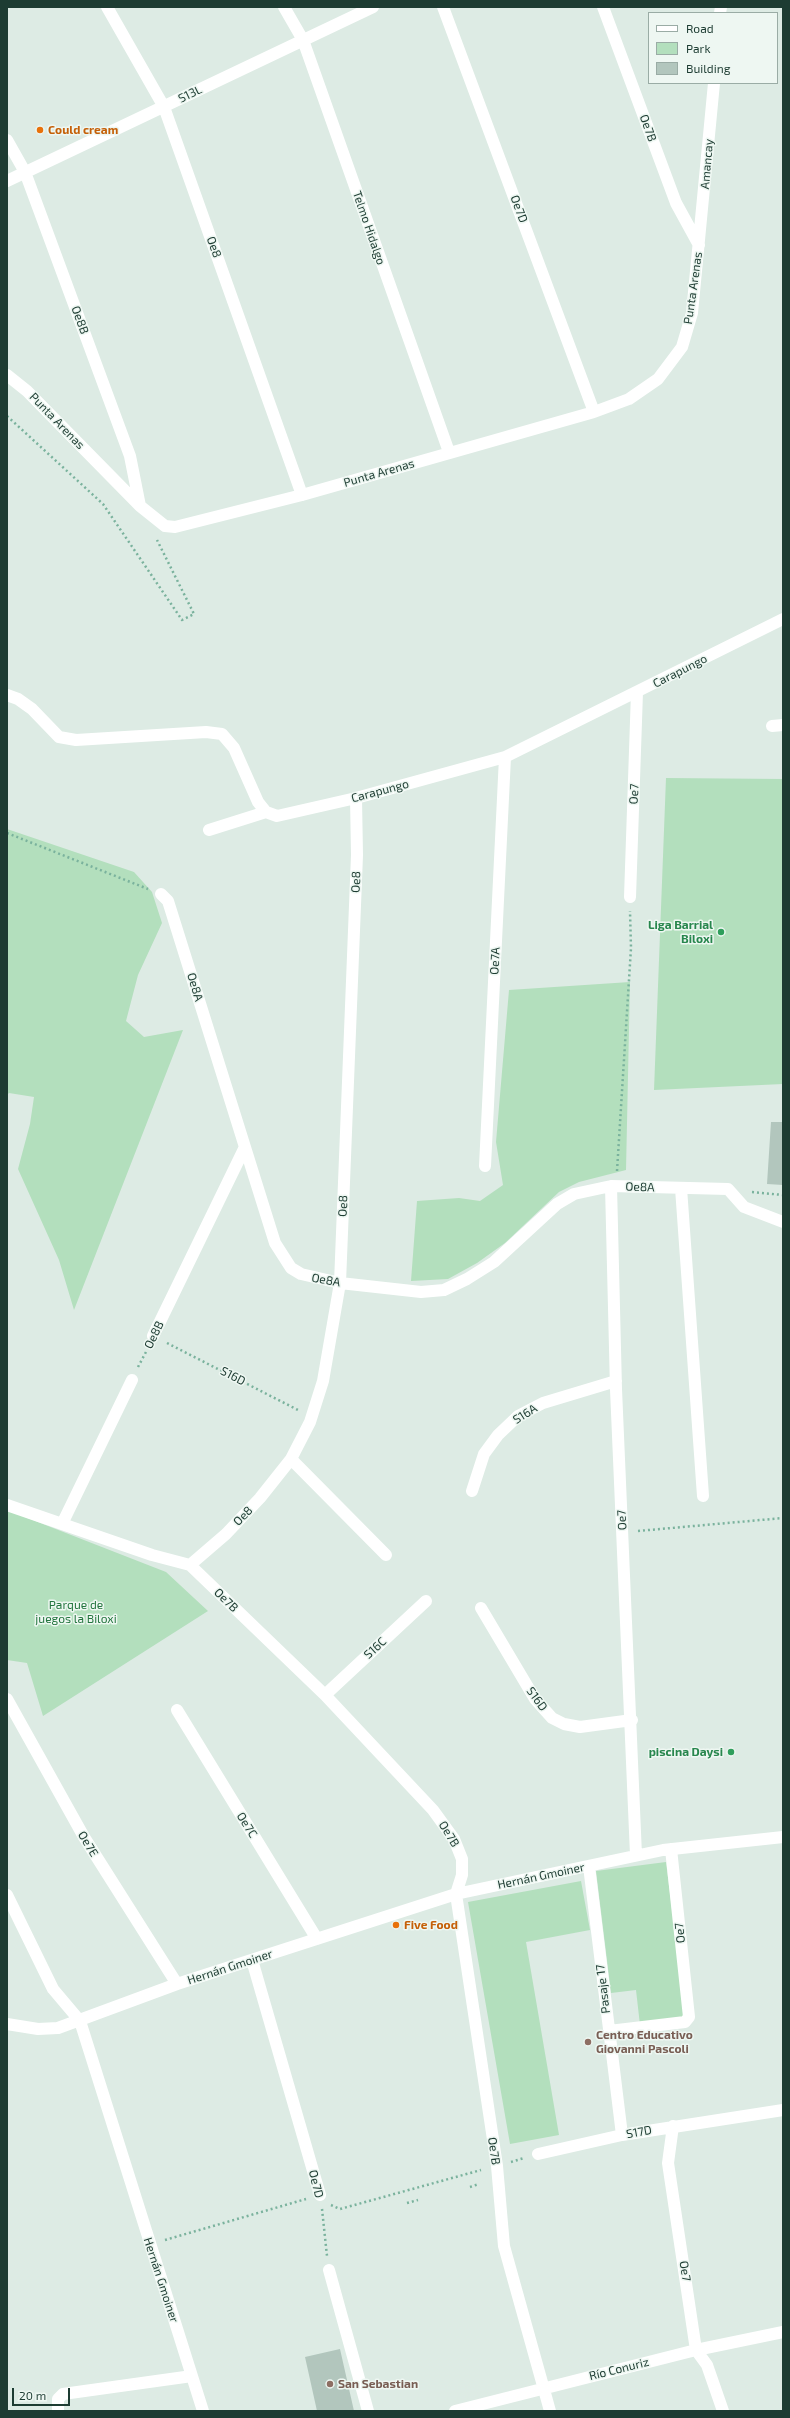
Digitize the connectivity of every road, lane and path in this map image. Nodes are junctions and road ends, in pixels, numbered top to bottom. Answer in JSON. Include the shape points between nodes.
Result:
{"nodes":[{"id":1,"x":107,"y":7,"type":"edge"},
{"id":2,"x":284,"y":7,"type":"edge"},
{"id":3,"x":373,"y":7,"type":"edge"},
{"id":4,"x":443,"y":7,"type":"edge"},
{"id":5,"x":603,"y":7,"type":"edge"},
{"id":6,"x":303,"y":40,"type":"junction"},
{"id":7,"x":714,"y":84,"type":"edge"},
{"id":8,"x":164,"y":107,"type":"junction"},
{"id":9,"x":7,"y":140,"type":"edge"},
{"id":10,"x":25,"y":172,"type":"junction"},
{"id":11,"x":7,"y":181,"type":"edge"},
{"id":12,"x":700,"y":245,"type":"junction"},
{"id":13,"x":7,"y":375,"type":"edge"},
{"id":14,"x":594,"y":412,"type":"junction"},
{"id":15,"x":7,"y":416,"type":"edge"},
{"id":16,"x":449,"y":452,"type":"junction"},
{"id":17,"x":302,"y":495,"type":"junction"},
{"id":18,"x":140,"y":506,"type":"junction"},
{"id":19,"x":153,"y":533,"type":"dead end"},
{"id":20,"x":783,"y":619,"type":"edge"},
{"id":21,"x":637,"y":692,"type":"junction"},
{"id":22,"x":7,"y":696,"type":"edge"},
{"id":23,"x":505,"y":757,"type":"junction"},
{"id":24,"x":356,"y":798,"type":"junction"},
{"id":25,"x":266,"y":812,"type":"junction"},
{"id":26,"x":209,"y":830,"type":"dead end"},
{"id":27,"x":7,"y":833,"type":"edge"},
{"id":28,"x":161,"y":894,"type":"joint"},
{"id":29,"x":630,"y":897,"type":"joint"},
{"id":30,"x":245,"y":1147,"type":"junction"},
{"id":31,"x":485,"y":1166,"type":"dead end"},
{"id":32,"x":613,"y":1186,"type":"junction"},
{"id":33,"x":681,"y":1188,"type":"junction"},
{"id":34,"x":728,"y":1189,"type":"junction"},
{"id":35,"x":783,"y":1195,"type":"edge"},
{"id":36,"x":783,"y":1222,"type":"edge"},
{"id":37,"x":340,"y":1283,"type":"junction"},
{"id":38,"x":153,"y":1336,"type":"junction"},
{"id":39,"x":132,"y":1380,"type":"joint"},
{"id":40,"x":616,"y":1382,"type":"junction"},
{"id":41,"x":312,"y":1417,"type":"junction"},
{"id":42,"x":291,"y":1458,"type":"junction"},
{"id":43,"x":472,"y":1491,"type":"dead end"},
{"id":44,"x":703,"y":1496,"type":"dead end"},
{"id":45,"x":7,"y":1505,"type":"edge"},
{"id":46,"x":783,"y":1518,"type":"edge"},
{"id":47,"x":62,"y":1524,"type":"junction"},
{"id":48,"x":633,"y":1532,"type":"dead end"},
{"id":49,"x":386,"y":1555,"type":"dead end"},
{"id":50,"x":190,"y":1565,"type":"junction"},
{"id":51,"x":426,"y":1601,"type":"dead end"},
{"id":52,"x":481,"y":1608,"type":"dead end"},
{"id":53,"x":325,"y":1696,"type":"junction"},
{"id":54,"x":7,"y":1699,"type":"edge"},
{"id":55,"x":176,"y":1710,"type":"dead end"},
{"id":56,"x":632,"y":1720,"type":"junction"},
{"id":57,"x":783,"y":1837,"type":"edge"},
{"id":58,"x":671,"y":1849,"type":"junction"},
{"id":59,"x":636,"y":1855,"type":"junction"},
{"id":60,"x":589,"y":1866,"type":"junction"},
{"id":61,"x":456,"y":1894,"type":"junction"},
{"id":62,"x":7,"y":1895,"type":"edge"},
{"id":63,"x":318,"y":1939,"type":"junction"},
{"id":64,"x":252,"y":1960,"type":"junction"},
{"id":65,"x":177,"y":1984,"type":"junction"},
{"id":66,"x":80,"y":2021,"type":"junction"},
{"id":67,"x":7,"y":2024,"type":"edge"},
{"id":68,"x":609,"y":2031,"type":"junction"},
{"id":69,"x":783,"y":2110,"type":"edge"},
{"id":70,"x":673,"y":2126,"type":"junction"},
{"id":71,"x":622,"y":2135,"type":"junction"},
{"id":72,"x":538,"y":2154,"type":"joint"},
{"id":73,"x":497,"y":2166,"type":"junction"},
{"id":74,"x":479,"y":2184,"type":"dead end"},
{"id":75,"x":470,"y":2187,"type":"dead end"},
{"id":76,"x":320,"y":2195,"type":"junction"},
{"id":77,"x":418,"y":2200,"type":"dead end"},
{"id":78,"x":407,"y":2203,"type":"dead end"},
{"id":79,"x":150,"y":2245,"type":"junction"},
{"id":80,"x":329,"y":2270,"type":"joint"},
{"id":81,"x":783,"y":2332,"type":"edge"},
{"id":82,"x":696,"y":2350,"type":"junction"},
{"id":83,"x":192,"y":2376,"type":"junction"},
{"id":84,"x":544,"y":2388,"type":"junction"},
{"id":85,"x":58,"y":2411,"type":"edge"},
{"id":86,"x":203,"y":2411,"type":"edge"},
{"id":87,"x":368,"y":2411,"type":"edge"},
{"id":88,"x":455,"y":2411,"type":"edge"},
{"id":89,"x":550,"y":2411,"type":"edge"},
{"id":90,"x":723,"y":2411,"type":"edge"}],
"edges":[{"from":1,"to":8,"type":"street","name":"Oe8"},
{"from":2,"to":6,"type":"street","name":"Telmo Hidalgo"},
{"from":3,"to":6,"type":"street","name":"S13L"},
{"from":4,"to":14,"type":"street","name":"Oe7D"},
{"from":5,"to":12,"type":"street","name":"Oe7B","via":[[676,203]]},
{"from":6,"to":8,"type":"street","name":"S13L"},
{"from":6,"to":16,"type":"street","name":"Telmo Hidalgo"},
{"from":7,"to":12,"type":"street","name":"Amancay"},
{"from":8,"to":10,"type":"street","name":"S13L"},
{"from":8,"to":17,"type":"street","name":"Oe8"},
{"from":9,"to":10,"type":"street","name":"Oe8B"},
{"from":10,"to":11,"type":"street","name":"S13L"},
{"from":10,"to":18,"type":"street","name":"Oe8B","via":[[130,456]]},
{"from":12,"to":14,"type":"street","name":"Punta Arenas","via":[[692,313],[682,347],[658,379],[629,399]]},
{"from":13,"to":18,"type":"street","name":"Punta Arenas","via":[[27,391]]},
{"from":14,"to":16,"type":"street","name":"Punta Arenas"},
{"from":15,"to":19,"type":"path","via":[[103,504],[182,620],[194,614]]},
{"from":16,"to":17,"type":"street","name":"Punta Arenas"},
{"from":17,"to":18,"type":"street","name":"Punta Arenas","via":[[175,527],[165,526]]},
{"from":20,"to":21,"type":"street","name":"Carapungo"},
{"from":21,"to":23,"type":"street","name":"Carapungo"},
{"from":21,"to":29,"type":"street","name":"Oe7"},
{"from":22,"to":25,"type":"street","via":[[18,699],[32,709],[59,737],[76,740],[206,732],[222,734],[234,748],[258,802]]},
{"from":23,"to":24,"type":"street","name":"Carapungo"},
{"from":23,"to":31,"type":"street","name":"Oe7A"},
{"from":24,"to":25,"type":"street","name":"Carapungo","via":[[277,816]]},
{"from":24,"to":37,"type":"street","name":"Oe8","via":[[357,855]]},
{"from":25,"to":26,"type":"street"},
{"from":27,"to":28,"type":"path"},
{"from":28,"to":30,"type":"street","name":"Oe8A","via":[[168,902]]},
{"from":29,"to":32,"type":"path","via":[[631,948]]},
{"from":30,"to":37,"type":"street","name":"Oe8A","via":[[279,1252],[291,1268],[301,1274]]},
{"from":30,"to":38,"type":"street","name":"Oe8B"},
{"from":32,"to":33,"type":"street","name":"Oe8A"},
{"from":32,"to":37,"type":"street","name":"Oe8A","via":[[574,1194],[557,1204],[494,1262],[467,1280],[444,1290],[421,1292]]},
{"from":32,"to":40,"type":"street","name":"Oe7"},
{"from":33,"to":34,"type":"street","name":"Oe8A"},
{"from":33,"to":44,"type":"street"},
{"from":34,"to":35,"type":"path"},
{"from":34,"to":36,"type":"street","via":[[744,1207]]},
{"from":37,"to":41,"type":"street","name":"Oe8","via":[[322,1381]]},
{"from":38,"to":39,"type":"path","name":"Oe8B"},
{"from":38,"to":41,"type":"path","name":"S16D"},
{"from":39,"to":47,"type":"street"},
{"from":40,"to":43,"type":"street","name":"S16A","via":[[543,1403],[518,1416],[498,1435],[484,1454]]},
{"from":40,"to":56,"type":"street","name":"Oe7"},
{"from":41,"to":42,"type":"street","name":"Oe8"},
{"from":42,"to":49,"type":"street"},
{"from":42,"to":50,"type":"street","name":"Oe8","via":[[260,1498],[226,1534]]},
{"from":45,"to":47,"type":"street","name":"Oe7B"},
{"from":46,"to":48,"type":"path"},
{"from":47,"to":50,"type":"street","name":"Oe7B","via":[[152,1555]]},
{"from":50,"to":53,"type":"street","name":"Oe7B"},
{"from":51,"to":53,"type":"street","name":"S16C"},
{"from":52,"to":56,"type":"street","name":"S16D","via":[[535,1699],[552,1718],[564,1724],[580,1727]]},
{"from":53,"to":61,"type":"street","name":"Oe7B","via":[[433,1810],[454,1839],[462,1859],[462,1875]]},
{"from":54,"to":65,"type":"street","name":"Oe7E","via":[[84,1837]]},
{"from":55,"to":63,"type":"street","name":"Oe7C"},
{"from":56,"to":59,"type":"street","name":"Oe7"},
{"from":57,"to":58,"type":"street","name":"Hernán Gmoiner"},
{"from":58,"to":59,"type":"street","name":"Hernán Gmoiner"},
{"from":58,"to":68,"type":"street","name":"Oe7","via":[[690,2017],[685,2022]]},
{"from":59,"to":60,"type":"street","name":"Hernán Gmoiner"},
{"from":60,"to":61,"type":"street","name":"Hernán Gmoiner"},
{"from":60,"to":68,"type":"street","name":"Pasaje 17"},
{"from":61,"to":63,"type":"street","name":"Hernán Gmoiner"},
{"from":61,"to":73,"type":"street","name":"Oe7B"},
{"from":62,"to":66,"type":"street","via":[[53,1989]]},
{"from":63,"to":64,"type":"street","name":"Hernán Gmoiner"},
{"from":64,"to":65,"type":"street","name":"Hernán Gmoiner"},
{"from":64,"to":76,"type":"street","name":"Oe7D"},
{"from":65,"to":66,"type":"street","name":"Hernán Gmoiner"},
{"from":66,"to":67,"type":"street","via":[[58,2028],[38,2029]]},
{"from":66,"to":79,"type":"street","name":"Hernán Gmoiner"},
{"from":68,"to":71,"type":"street","name":"Pasaje 17"},
{"from":69,"to":70,"type":"street","name":"S17D"},
{"from":70,"to":71,"type":"street","name":"S17D"},
{"from":70,"to":82,"type":"street","name":"Oe7","via":[[668,2163]]},
{"from":71,"to":72,"type":"street","name":"S17D"},
{"from":72,"to":73,"type":"path"},
{"from":73,"to":76,"type":"path","via":[[340,2208],[333,2207]]},
{"from":73,"to":84,"type":"street","name":"Oe7B","via":[[504,2246]]},
{"from":74,"to":75,"type":"path"},
{"from":76,"to":79,"type":"path"},
{"from":76,"to":80,"type":"path","name":"Oe7D"},
{"from":77,"to":78,"type":"path"},
{"from":79,"to":83,"type":"street","name":"Hernán Gmoiner"},
{"from":80,"to":87,"type":"street"},
{"from":81,"to":82,"type":"street","name":"Río Conuriz"},
{"from":82,"to":84,"type":"street","name":"Río Conuriz"},
{"from":82,"to":90,"type":"street","name":"Oe7","via":[[707,2365]]},
{"from":83,"to":85,"type":"street","via":[[63,2394],[58,2399]]},
{"from":83,"to":86,"type":"street","name":"Hernán Gmoiner"},
{"from":84,"to":88,"type":"street","name":"Río Conuriz"},
{"from":84,"to":89,"type":"street","name":"Oe7B"}]}
